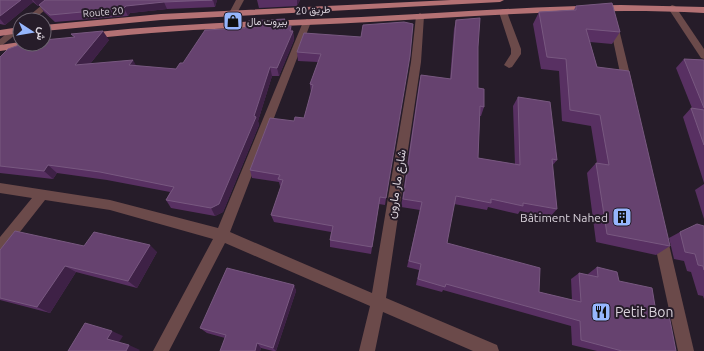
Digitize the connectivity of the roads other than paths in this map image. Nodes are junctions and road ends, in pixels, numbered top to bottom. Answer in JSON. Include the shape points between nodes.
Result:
{"nodes":[{"id":1,"x":53,"y":0,"type":"edge"},
{"id":2,"x":240,"y":0,"type":"edge"},
{"id":3,"x":500,"y":0,"type":"edge"},
{"id":4,"x":373,"y":3,"type":"edge"},
{"id":5,"x":610,"y":8,"type":"junction"},
{"id":6,"x":672,"y":8,"type":"junction"},
{"id":7,"x":704,"y":10,"type":"edge"},
{"id":8,"x":38,"y":12,"type":"edge"},
{"id":9,"x":503,"y":12,"type":"junction"},
{"id":10,"x":232,"y":15,"type":"junction"},
{"id":11,"x":420,"y":16,"type":"junction"},
{"id":12,"x":307,"y":22,"type":"junction"},
{"id":13,"x":52,"y":27,"type":"edge"},
{"id":14,"x":12,"y":30,"type":"edge"},
{"id":15,"x":0,"y":33,"type":"edge"},
{"id":16,"x":12,"y":34,"type":"edge"},
{"id":17,"x":79,"y":38,"type":"edge"},
{"id":18,"x":0,"y":44,"type":"edge"},
{"id":19,"x":12,"y":46,"type":"edge"},
{"id":20,"x":0,"y":48,"type":"edge"},
{"id":21,"x":704,"y":56,"type":"edge"},
{"id":22,"x":509,"y":64,"type":"dead end"},
{"id":23,"x":630,"y":99,"type":"edge"},
{"id":24,"x":0,"y":188,"type":"edge"},
{"id":25,"x":43,"y":194,"type":"junction"},
{"id":26,"x":657,"y":221,"type":"edge"},
{"id":27,"x":222,"y":235,"type":"junction"},
{"id":28,"x":0,"y":247,"type":"edge"},
{"id":29,"x":378,"y":301,"type":"junction"},
{"id":30,"x":161,"y":351,"type":"edge"},
{"id":31,"x":367,"y":351,"type":"edge"},
{"id":32,"x":491,"y":351,"type":"edge"},
{"id":33,"x":686,"y":351,"type":"edge"}],
"edges":[{"from":1,"to":8,"type":"street"},
{"from":2,"to":10,"type":"street"},
{"from":3,"to":4,"type":"main road","name":"Route 20"},
{"from":4,"to":10,"type":"main road","name":"Route 20"},
{"from":5,"to":6,"type":"main road","name":"طريق 20"},
{"from":5,"to":9,"type":"main road","name":"طريق 20"},
{"from":5,"to":23,"type":"street"},
{"from":6,"to":7,"type":"main road","name":"طريق 20"},
{"from":6,"to":21,"type":"street"},
{"from":9,"to":11,"type":"main road","name":"طريق 20"},
{"from":9,"to":22,"type":"street","via":[[516,50]]},
{"from":10,"to":13,"type":"main road","name":"Route 20","via":[[161,17]]},
{"from":11,"to":12,"type":"main road","name":"طريق 20"},
{"from":11,"to":29,"type":"street","name":"شارع مار مارون","via":[[416,62]]},
{"from":12,"to":17,"type":"main road","name":"طريق 20","via":[[182,28]]},
{"from":12,"to":27,"type":"street"},
{"from":14,"to":15,"type":"main road"},
{"from":16,"to":18,"type":"street"},
{"from":19,"to":20,"type":"main road"},
{"from":24,"to":25,"type":"street"},
{"from":25,"to":27,"type":"street","via":[[110,205]]},
{"from":25,"to":28,"type":"street"},
{"from":26,"to":33,"type":"street"},
{"from":27,"to":29,"type":"street"},
{"from":27,"to":30,"type":"street"},
{"from":29,"to":31,"type":"street","name":"شارع مار مارون"},
{"from":29,"to":32,"type":"street"}]}
